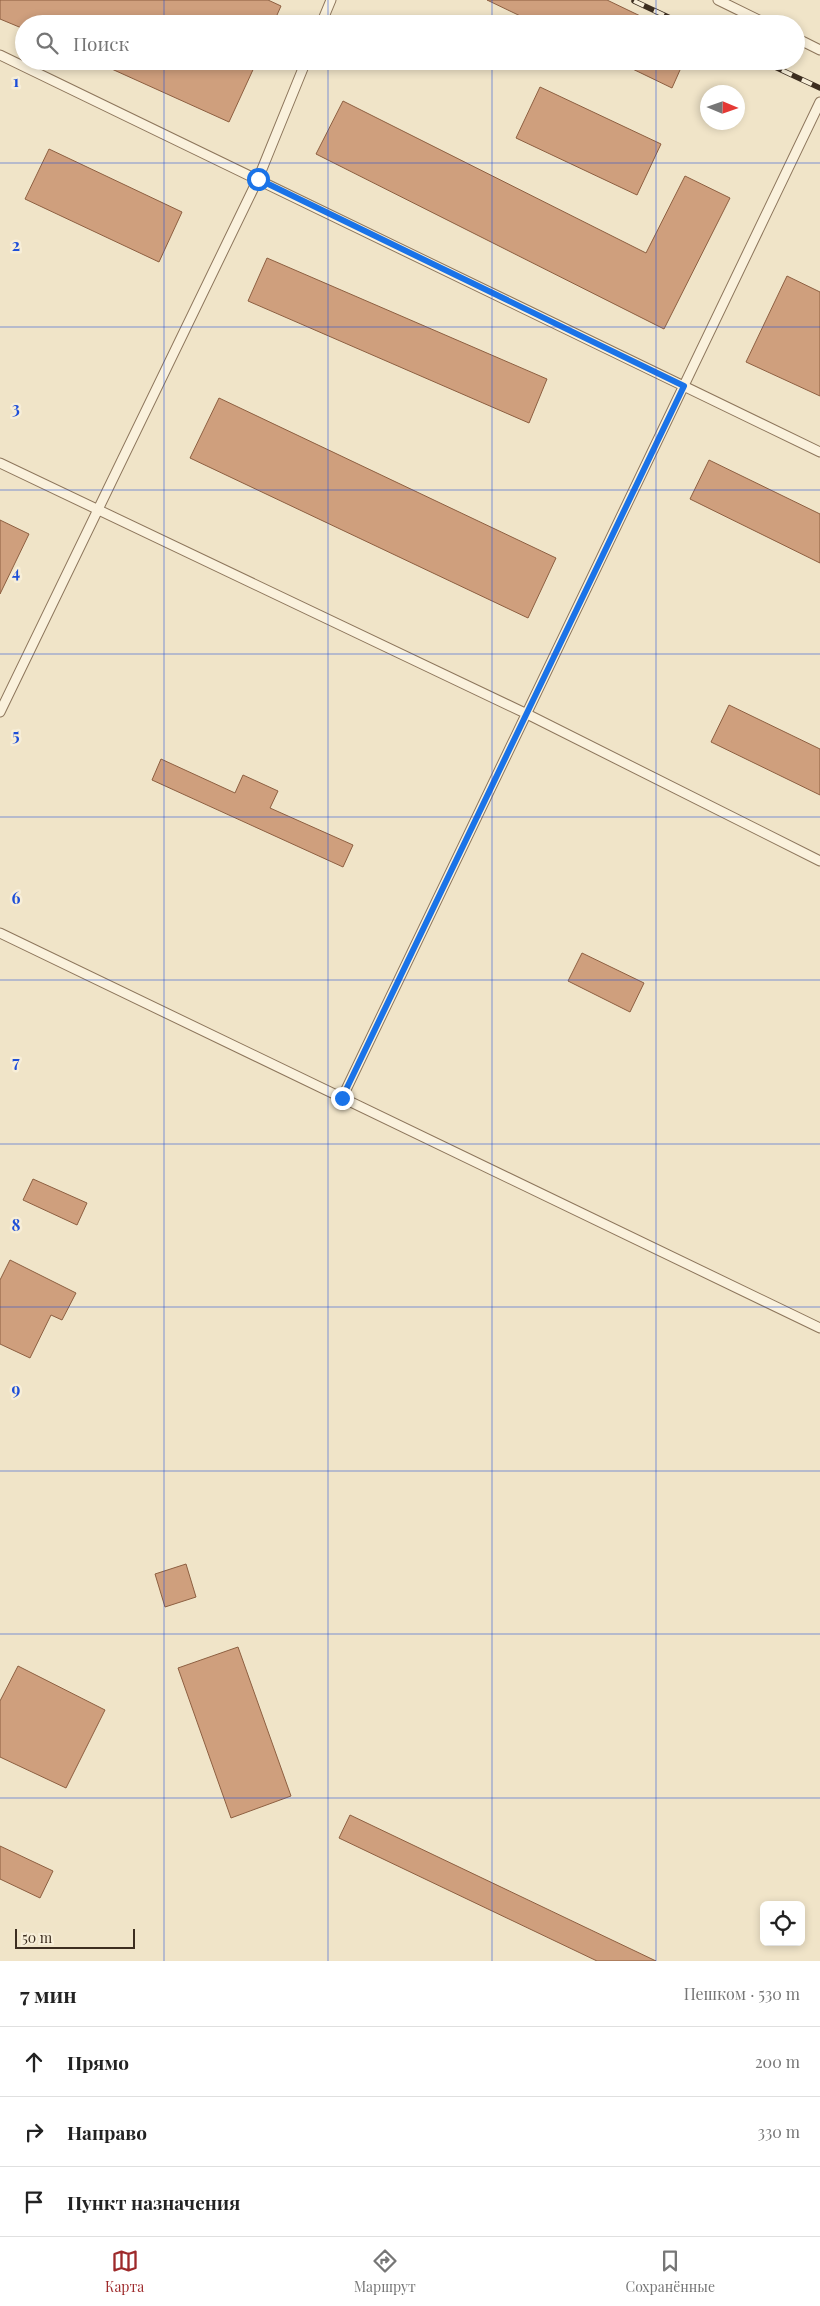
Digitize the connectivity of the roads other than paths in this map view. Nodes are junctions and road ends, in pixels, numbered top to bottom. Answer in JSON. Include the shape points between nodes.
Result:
{"nodes":[{"id":1,"x":331,"y":0,"type":"edge"},
{"id":2,"x":718,"y":0,"type":"edge"},
{"id":3,"x":325,"y":15,"type":"edge"},
{"id":4,"x":748,"y":15,"type":"edge"},
{"id":5,"x":805,"y":42,"type":"edge"},
{"id":6,"x":820,"y":50,"type":"edge"},
{"id":7,"x":0,"y":55,"type":"edge"},
{"id":8,"x":15,"y":62,"type":"edge"},
{"id":9,"x":31,"y":70,"type":"edge"},
{"id":10,"x":302,"y":70,"type":"edge"},
{"id":11,"x":820,"y":102,"type":"edge"},
{"id":12,"x":258,"y":179,"type":"junction"},
{"id":13,"x":684,"y":386,"type":"junction"},
{"id":14,"x":820,"y":452,"type":"edge"},
{"id":15,"x":0,"y":464,"type":"edge"},
{"id":16,"x":98,"y":510,"type":"junction"},
{"id":17,"x":0,"y":712,"type":"edge"},
{"id":18,"x":527,"y":714,"type":"junction"},
{"id":19,"x":820,"y":860,"type":"edge"},
{"id":20,"x":0,"y":932,"type":"edge"},
{"id":21,"x":342,"y":1098,"type":"junction"},
{"id":22,"x":820,"y":1328,"type":"edge"}],
"edges":[{"from":1,"to":3,"type":"lane"},
{"from":2,"to":4,"type":"lane"},
{"from":5,"to":6,"type":"lane"},
{"from":7,"to":8,"type":"lane"},
{"from":9,"to":12,"type":"lane"},
{"from":10,"to":12,"type":"lane"},
{"from":11,"to":13,"type":"lane"},
{"from":12,"to":13,"type":"lane"},
{"from":12,"to":16,"type":"lane"},
{"from":13,"to":14,"type":"lane"},
{"from":13,"to":18,"type":"lane"},
{"from":15,"to":16,"type":"lane"},
{"from":16,"to":17,"type":"lane"},
{"from":16,"to":18,"type":"lane"},
{"from":18,"to":19,"type":"lane"},
{"from":18,"to":21,"type":"lane"},
{"from":20,"to":21,"type":"lane"},
{"from":21,"to":22,"type":"lane"}]}
